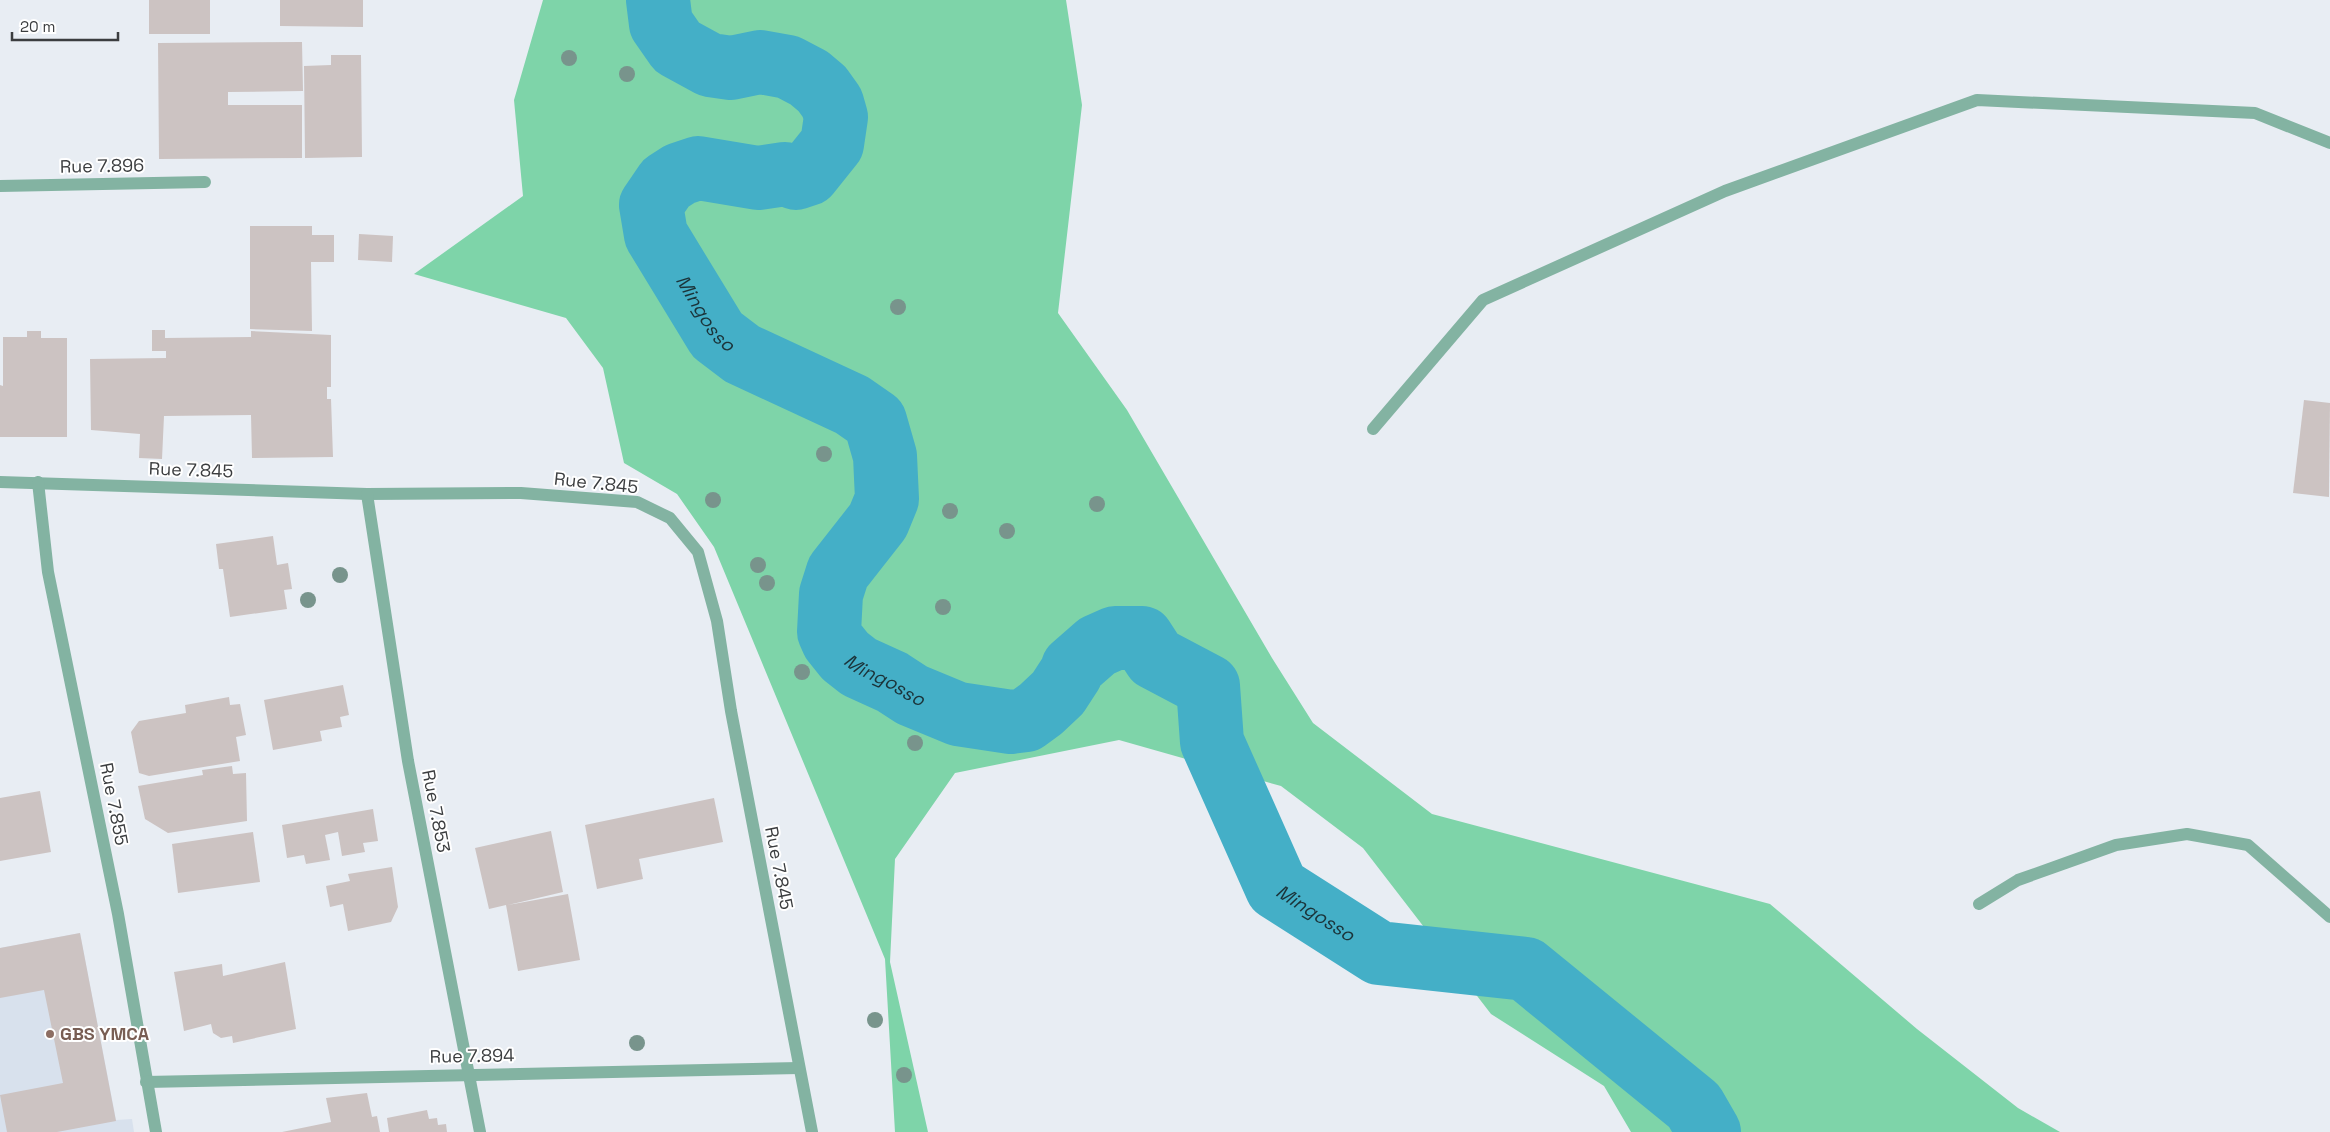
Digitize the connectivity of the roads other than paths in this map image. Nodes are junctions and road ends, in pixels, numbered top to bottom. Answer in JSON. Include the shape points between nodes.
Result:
{"nodes":[{"id":1,"x":2330,"y":143,"type":"edge"},
{"id":2,"x":205,"y":182,"type":"dead end"},
{"id":3,"x":0,"y":186,"type":"edge"},
{"id":4,"x":1372,"y":429,"type":"dead end"},
{"id":5,"x":0,"y":482,"type":"edge"},
{"id":6,"x":38,"y":482,"type":"junction"},
{"id":7,"x":367,"y":494,"type":"junction"},
{"id":8,"x":1979,"y":904,"type":"dead end"},
{"id":9,"x":2330,"y":917,"type":"edge"},
{"id":10,"x":799,"y":1068,"type":"junction"},
{"id":11,"x":470,"y":1074,"type":"junction"},
{"id":12,"x":146,"y":1082,"type":"junction"},
{"id":13,"x":156,"y":1132,"type":"edge"},
{"id":14,"x":480,"y":1132,"type":"edge"},
{"id":15,"x":812,"y":1132,"type":"edge"}],
"edges":[{"from":1,"to":4,"type":"street","via":[[2254,113],[1977,100],[1726,191],[1483,300]]},
{"from":2,"to":3,"type":"street","name":"Rue 7.896"},
{"from":5,"to":6,"type":"street","name":"Rue 7.845"},
{"from":6,"to":7,"type":"street","name":"Rue 7.845"},
{"from":6,"to":12,"type":"street","name":"Rue 7.855","via":[[48,572],[118,914]]},
{"from":7,"to":10,"type":"street","name":"Rue 7.845","via":[[521,493],[637,502],[670,518],[698,552],[717,621]]},
{"from":7,"to":11,"type":"street","name":"Rue 7.853","via":[[408,761]]},
{"from":8,"to":9,"type":"street","via":[[2018,880],[2116,845],[2187,834],[2248,845]]},
{"from":10,"to":11,"type":"street","name":"Rue 7.894"},
{"from":10,"to":15,"type":"street","name":"Rue 7.845"},
{"from":11,"to":12,"type":"street","name":"Rue 7.894"},
{"from":11,"to":14,"type":"street","name":"Rue 7.853"},
{"from":12,"to":13,"type":"street","name":"Rue 7.855"}]}
